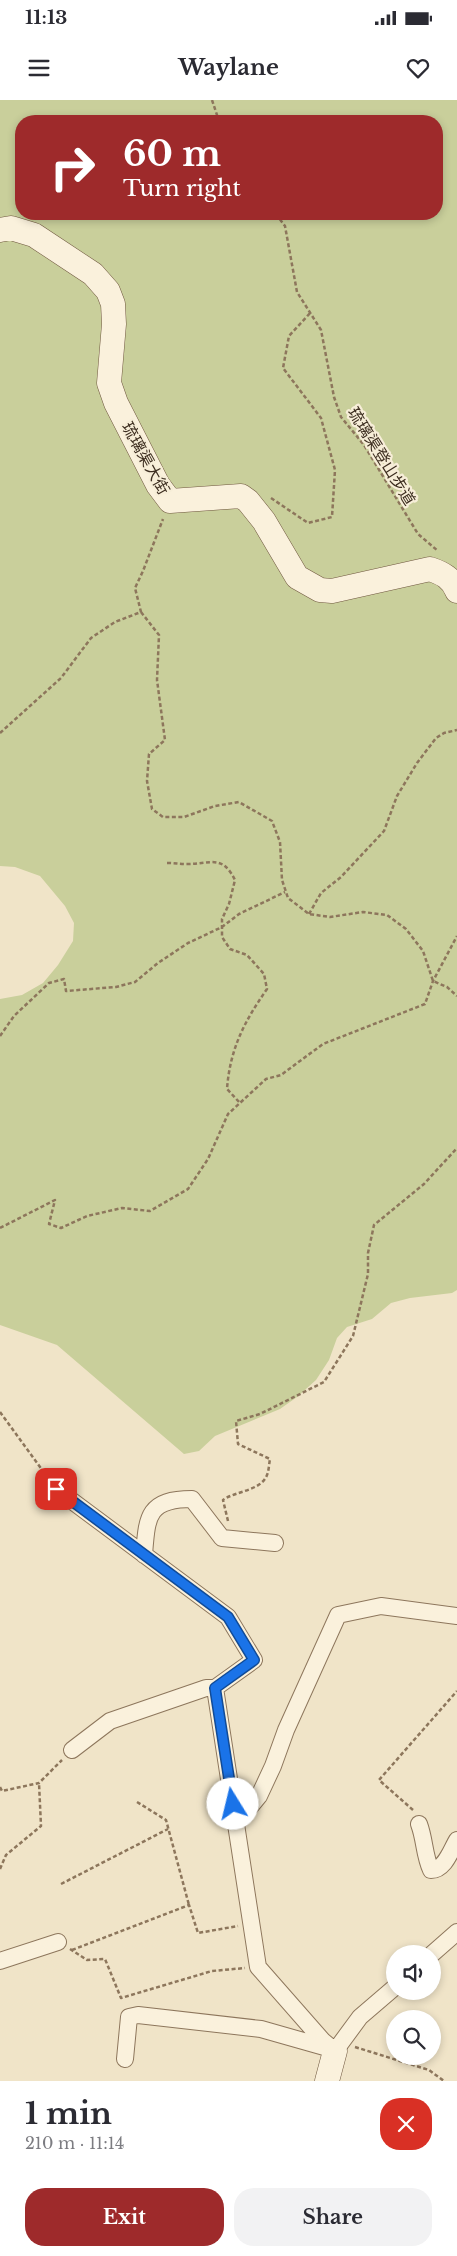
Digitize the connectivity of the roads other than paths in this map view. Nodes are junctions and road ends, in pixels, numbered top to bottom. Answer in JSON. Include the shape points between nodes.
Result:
{"nodes":[{"id":1,"x":0,"y":230,"type":"edge"},
{"id":2,"x":457,"y":590,"type":"edge"},
{"id":3,"x":56,"y":1489,"type":"road end"},
{"id":4,"x":275,"y":1542,"type":"dead end"},
{"id":5,"x":144,"y":1555,"type":"junction"},
{"id":6,"x":457,"y":1616,"type":"edge"},
{"id":7,"x":215,"y":1688,"type":"junction"},
{"id":8,"x":72,"y":1750,"type":"road end"},
{"id":9,"x":236,"y":1824,"type":"junction"},
{"id":10,"x":420,"y":1824,"type":"road end"},
{"id":11,"x":457,"y":1840,"type":"edge"},
{"id":12,"x":457,"y":1932,"type":"edge"},
{"id":13,"x":65,"y":1946,"type":"road end"},
{"id":14,"x":441,"y":1946,"type":"edge"},
{"id":15,"x":0,"y":1961,"type":"edge"},
{"id":16,"x":386,"y":1995,"type":"edge"},
{"id":17,"x":338,"y":2046,"type":"junction"},
{"id":18,"x":124,"y":2059,"type":"dead end"},
{"id":19,"x":327,"y":2081,"type":"edge"}],
"edges":[{"from":1,"to":2,"type":"street","name":"琉璃渠大街","via":[[11,228],[34,234],[93,274],[108,291],[113,304],[114,324],[109,383],[158,485],[170,501],[241,496],[264,521],[297,577],[320,590],[332,591],[430,569],[454,583]]},
{"from":3,"to":5,"type":"street"},
{"from":4,"to":5,"type":"street","via":[[222,1538],[192,1499],[168,1501],[154,1509],[147,1520]]},
{"from":5,"to":7,"type":"street","via":[[228,1617],[254,1660]]},
{"from":6,"to":9,"type":"street","via":[[381,1606],[338,1614],[259,1796]]},
{"from":7,"to":8,"type":"street","via":[[206,1688],[110,1721]]},
{"from":7,"to":9,"type":"street"},
{"from":9,"to":17,"type":"street","via":[[258,1967],[322,2041]]},
{"from":10,"to":11,"type":"street","via":[[426,1843],[425,1856],[431,1870],[443,1865]]},
{"from":12,"to":14,"type":"street"},
{"from":13,"to":15,"type":"street"},
{"from":16,"to":17,"type":"street","via":[[360,2017]]},
{"from":17,"to":18,"type":"street","via":[[261,2029],[138,2015],[129,2017]]},
{"from":17,"to":19,"type":"street"}]}
